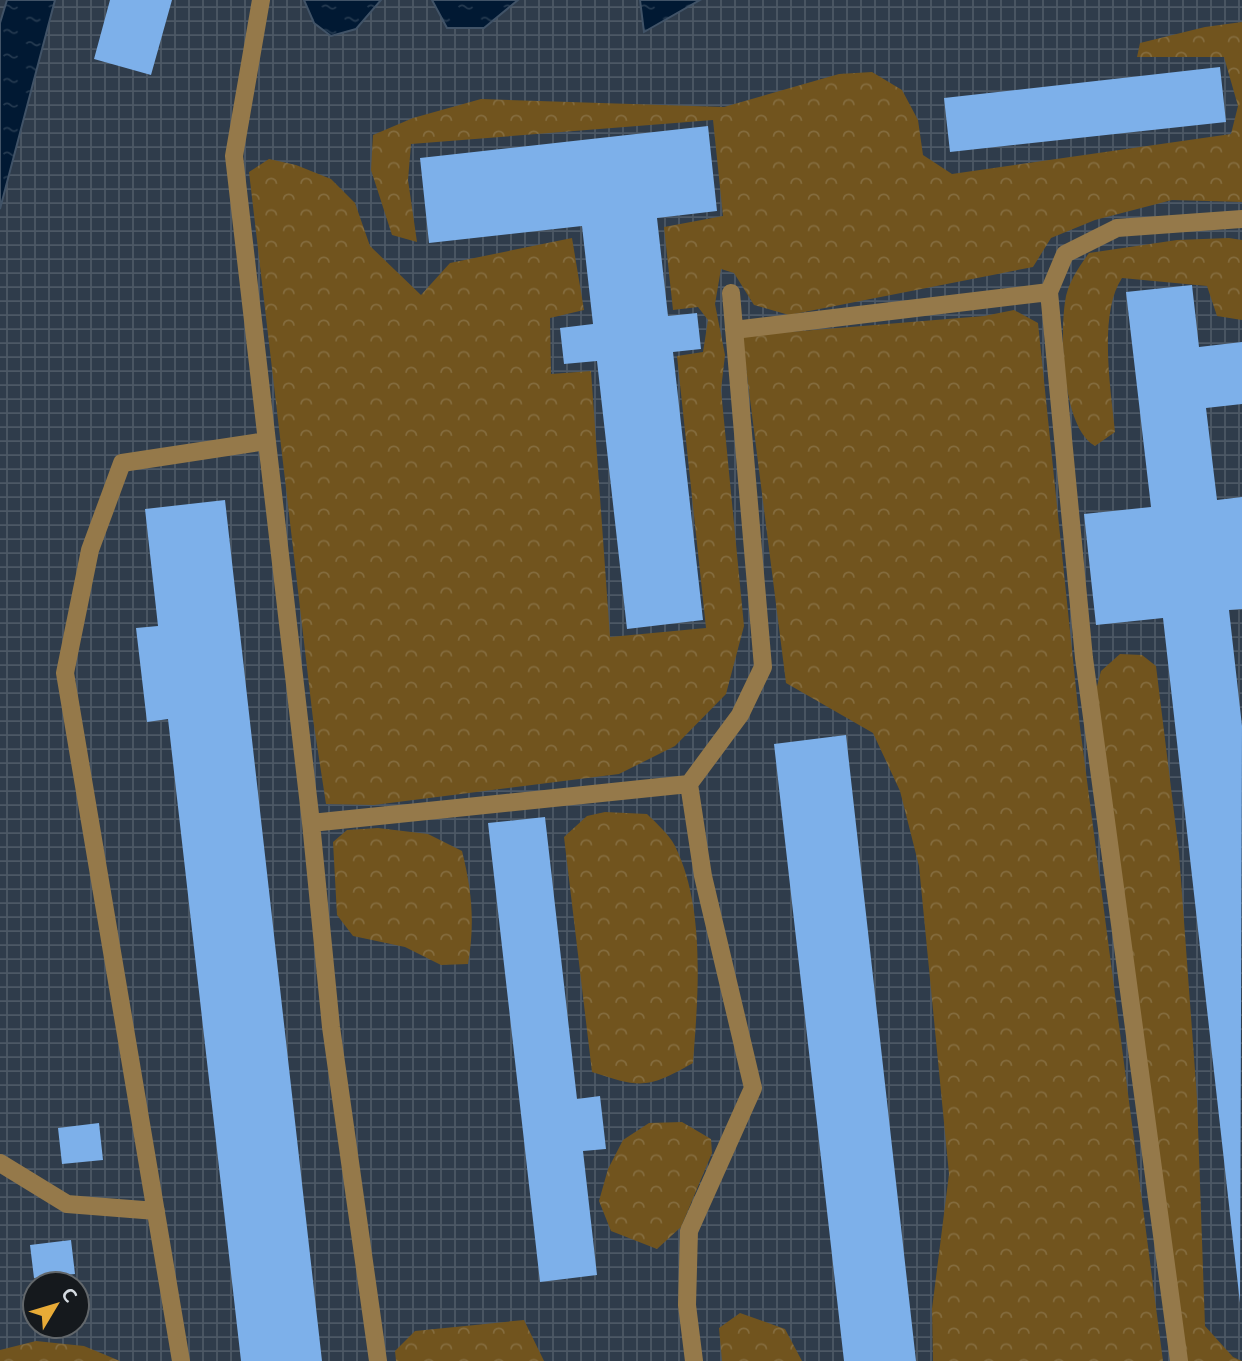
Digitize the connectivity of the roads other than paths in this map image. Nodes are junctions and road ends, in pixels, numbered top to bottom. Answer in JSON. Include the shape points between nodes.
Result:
{"nodes":[{"id":1,"x":261,"y":0,"type":"edge"},
{"id":2,"x":1242,"y":219,"type":"edge"},
{"id":3,"x":1049,"y":292,"type":"junction"},
{"id":4,"x":731,"y":293,"type":"dead end"},
{"id":5,"x":734,"y":330,"type":"junction"},
{"id":6,"x":266,"y":440,"type":"junction"},
{"id":7,"x":689,"y":784,"type":"junction"},
{"id":8,"x":311,"y":823,"type":"junction"},
{"id":9,"x":0,"y":1163,"type":"edge"},
{"id":10,"x":156,"y":1211,"type":"junction"},
{"id":11,"x":181,"y":1361,"type":"edge"},
{"id":12,"x":378,"y":1361,"type":"edge"},
{"id":13,"x":694,"y":1361,"type":"edge"},
{"id":14,"x":1179,"y":1361,"type":"edge"}],
"edges":[{"from":1,"to":6,"type":"lane","via":[[234,156]]},
{"from":2,"to":3,"type":"lane","via":[[1117,228],[1065,254]]},
{"from":3,"to":5,"type":"lane"},
{"from":3,"to":14,"type":"lane","via":[[1084,658]]},
{"from":4,"to":5,"type":"lane"},
{"from":5,"to":7,"type":"lane","via":[[763,667],[740,715]]},
{"from":6,"to":8,"type":"lane"},
{"from":6,"to":10,"type":"lane","via":[[122,463],[90,550],[65,673]]},
{"from":7,"to":8,"type":"lane"},
{"from":7,"to":13,"type":"lane","via":[[702,876],[753,1088],[689,1231],[687,1306]]},
{"from":8,"to":12,"type":"lane","via":[[331,1027]]},
{"from":9,"to":10,"type":"lane","via":[[67,1204]]},
{"from":10,"to":11,"type":"lane"}]}
